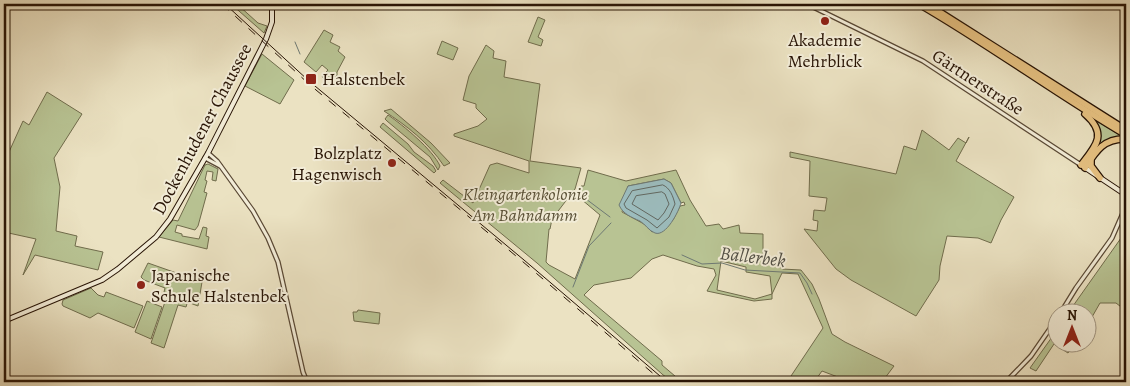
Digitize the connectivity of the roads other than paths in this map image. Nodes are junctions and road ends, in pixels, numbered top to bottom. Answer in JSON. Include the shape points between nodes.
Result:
{"nodes":[{"id":1,"x":272,"y":4,"type":"edge"},
{"id":2,"x":808,"y":4,"type":"edge"},
{"id":3,"x":919,"y":4,"type":"edge"},
{"id":4,"x":927,"y":4,"type":"edge"},
{"id":5,"x":1077,"y":106,"type":"junction"},
{"id":6,"x":1126,"y":130,"type":"edge"},
{"id":7,"x":1126,"y":135,"type":"edge"},
{"id":8,"x":1126,"y":139,"type":"edge"},
{"id":9,"x":208,"y":154,"type":"junction"},
{"id":10,"x":1093,"y":155,"type":"junction"},
{"id":11,"x":205,"y":158,"type":"junction"},
{"id":12,"x":220,"y":166,"type":"junction"},
{"id":13,"x":1083,"y":167,"type":"junction"},
{"id":14,"x":1100,"y":178,"type":"junction"},
{"id":15,"x":1126,"y":195,"type":"edge"},
{"id":16,"x":1126,"y":206,"type":"edge"},
{"id":17,"x":1126,"y":213,"type":"edge"},
{"id":18,"x":1121,"y":219,"type":"junction"},
{"id":19,"x":1066,"y":304,"type":"edge"},
{"id":20,"x":4,"y":321,"type":"edge"},
{"id":21,"x":1048,"y":331,"type":"edge"},
{"id":22,"x":307,"y":382,"type":"edge"},
{"id":23,"x":1006,"y":382,"type":"edge"}],
"edges":[{"from":1,"to":9,"type":"main road","name":"Dockenhudener Chaussee","via":[[267,36]]},
{"from":2,"to":13,"type":"street","name":"Gärtnerstraße","via":[[923,61]]},
{"from":3,"to":5,"type":"highway"},
{"from":4,"to":6,"type":"highway"},
{"from":5,"to":7,"type":"highway"},
{"from":5,"to":13,"type":"highway","via":[[1094,123],[1098,135]]},
{"from":8,"to":10,"type":"highway","via":[[1104,144]]},
{"from":9,"to":11,"type":"main road","name":"Dockenhudener Chaussee"},
{"from":9,"to":12,"type":"street"},
{"from":10,"to":13,"type":"highway"},
{"from":10,"to":14,"type":"highway","via":[[1091,166]]},
{"from":11,"to":12,"type":"street"},
{"from":11,"to":20,"type":"main road","name":"Dockenhudener Chaussee","via":[[164,226],[118,270],[96,283]]},
{"from":12,"to":22,"type":"street","via":[[261,224],[278,262],[302,372]]},
{"from":13,"to":14,"type":"main road","name":"Gärtnerstraße"},
{"from":14,"to":15,"type":"main road","name":"Gärtnerstraße"},
{"from":16,"to":18,"type":"street"},
{"from":17,"to":18,"type":"street"},
{"from":18,"to":19,"type":"street","via":[[1112,238]]},
{"from":21,"to":23,"type":"street","via":[[1031,356]]}]}
